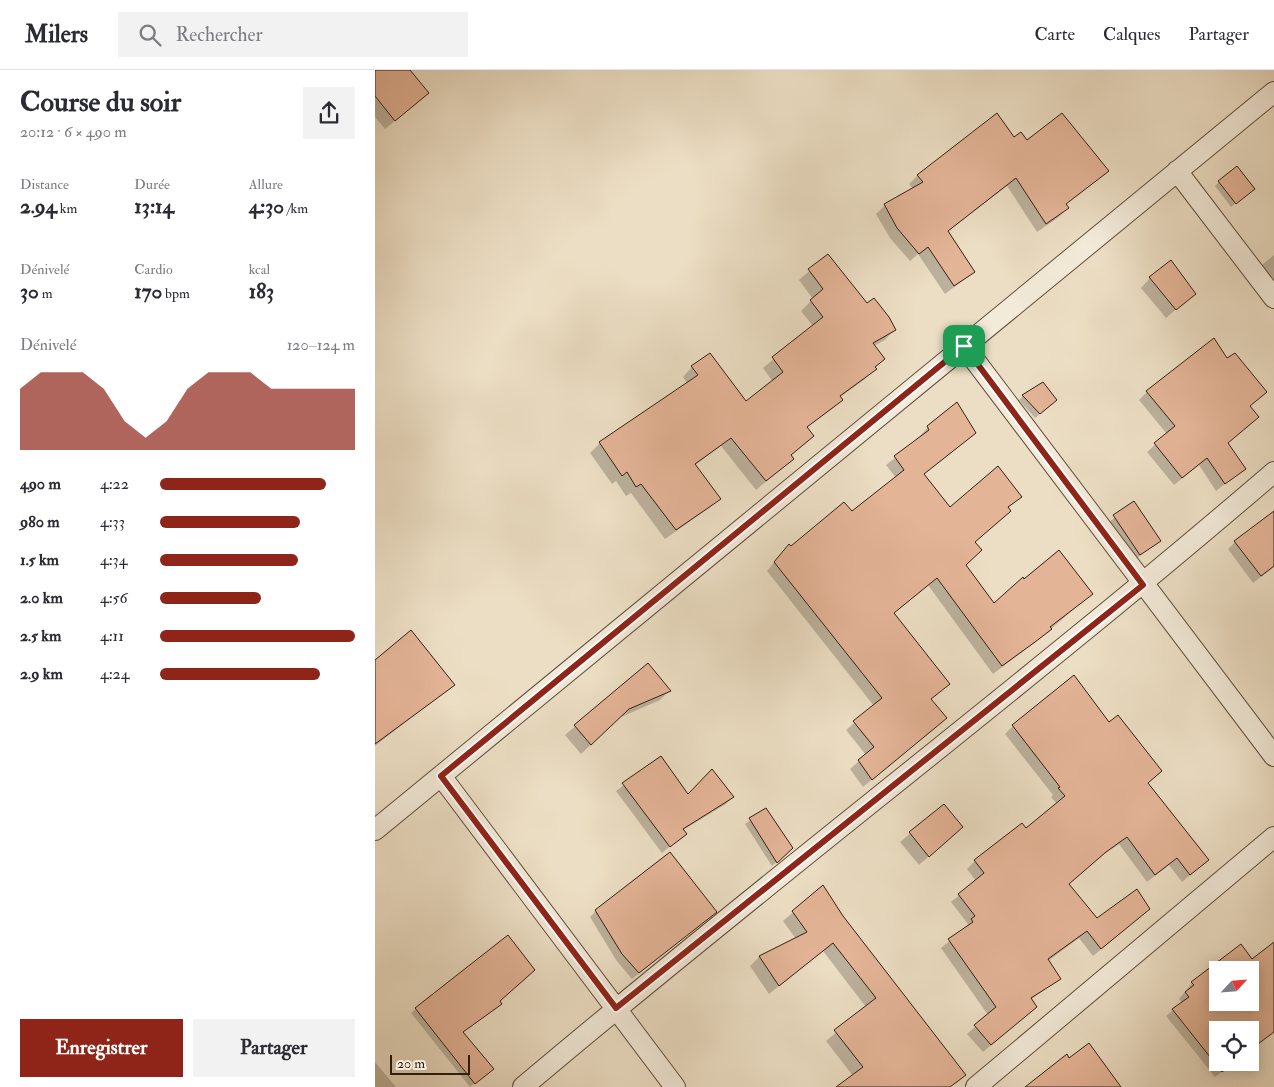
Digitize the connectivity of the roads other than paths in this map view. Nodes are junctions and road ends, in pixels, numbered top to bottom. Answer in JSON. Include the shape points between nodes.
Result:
{"nodes":[{"id":1,"x":1274,"y":92,"type":"edge"},
{"id":2,"x":1177,"y":171,"type":"junction"},
{"id":3,"x":1274,"y":298,"type":"edge"},
{"id":4,"x":964,"y":346,"type":"junction"},
{"id":5,"x":1274,"y":472,"type":"edge"},
{"id":6,"x":1143,"y":585,"type":"junction"},
{"id":7,"x":1274,"y":756,"type":"edge"},
{"id":8,"x":441,"y":776,"type":"junction"},
{"id":9,"x":375,"y":830,"type":"edge"},
{"id":10,"x":1274,"y":837,"type":"edge"},
{"id":11,"x":616,"y":1008,"type":"junction"},
{"id":12,"x":523,"y":1087,"type":"edge"},
{"id":13,"x":675,"y":1087,"type":"edge"},
{"id":14,"x":976,"y":1087,"type":"edge"}],
"edges":[{"from":1,"to":2,"type":"street"},
{"from":2,"to":3,"type":"street"},
{"from":2,"to":4,"type":"street"},
{"from":4,"to":6,"type":"street"},
{"from":4,"to":8,"type":"street"},
{"from":5,"to":6,"type":"street"},
{"from":6,"to":7,"type":"street"},
{"from":6,"to":11,"type":"street"},
{"from":8,"to":9,"type":"street"},
{"from":8,"to":11,"type":"street"},
{"from":10,"to":14,"type":"street"},
{"from":11,"to":12,"type":"street"},
{"from":11,"to":13,"type":"street"}]}
